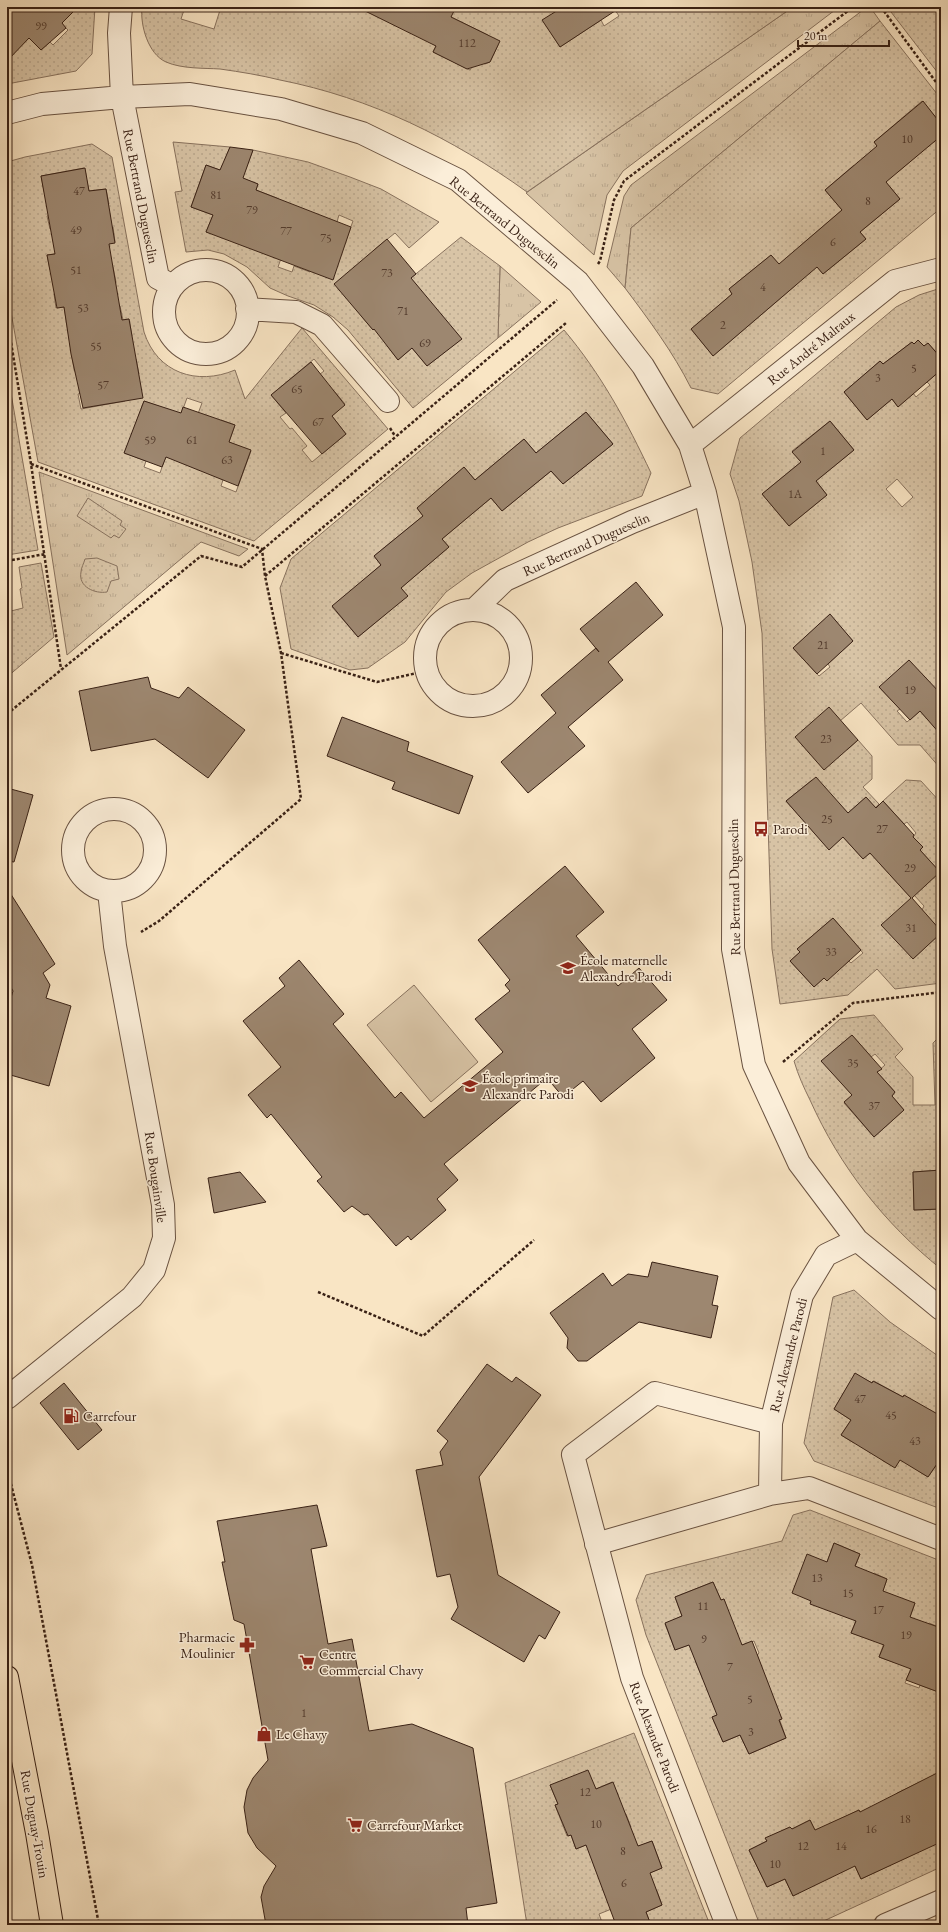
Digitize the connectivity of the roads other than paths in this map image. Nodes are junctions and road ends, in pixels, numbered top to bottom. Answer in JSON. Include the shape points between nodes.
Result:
{"nodes":[{"id":1,"x":121,"y":7,"type":"edge"},
{"id":2,"x":122,"y":97,"type":"junction"},
{"id":3,"x":7,"y":113,"type":"edge"},
{"id":4,"x":941,"y":269,"type":"edge"},
{"id":5,"x":173,"y":286,"type":"junction"},
{"id":6,"x":247,"y":309,"type":"junction"},
{"id":7,"x":388,"y":401,"type":"dead end"},
{"id":8,"x":690,"y":445,"type":"junction"},
{"id":9,"x":705,"y":493,"type":"junction"},
{"id":10,"x":475,"y":609,"type":"junction"},
{"id":11,"x":109,"y":892,"type":"dead end"},
{"id":12,"x":856,"y":1240,"type":"junction"},
{"id":13,"x":941,"y":1309,"type":"edge"},
{"id":14,"x":7,"y":1398,"type":"edge"},
{"id":15,"x":771,"y":1423,"type":"junction"},
{"id":16,"x":770,"y":1494,"type":"junction"},
{"id":17,"x":941,"y":1539,"type":"edge"},
{"id":18,"x":596,"y":1544,"type":"junction"},
{"id":19,"x":7,"y":1677,"type":"edge"},
{"id":20,"x":941,"y":1901,"type":"edge"},
{"id":21,"x":52,"y":1925,"type":"edge"},
{"id":22,"x":727,"y":1925,"type":"edge"},
{"id":23,"x":886,"y":1925,"type":"edge"}],
"edges":[{"from":1,"to":2,"type":"street","via":[[119,33]]},
{"from":2,"to":3,"type":"street","name":"Rue Bertrand Duguesclin","via":[[42,104]]},
{"from":2,"to":5,"type":"street","name":"Rue Bertrand Duguesclin","via":[[158,278]]},
{"from":2,"to":8,"type":"street","name":"Rue Bertrand Duguesclin","via":[[190,94],[282,109],[362,133],[458,180],[578,282],[643,366]]},
{"from":4,"to":8,"type":"street","name":"Rue André Malraux","via":[[895,281]]},
{"from":5,"to":6,"type":"street","via":[[183,277],[195,272],[208,270],[221,273],[241,290]]},
{"from":5,"to":6,"type":"street","via":[[166,299],[166,327],[174,340],[185,349],[198,354],[213,354],[226,349],[238,339],[245,328]]},
{"from":6,"to":7,"type":"street","via":[[296,312],[322,325]]},
{"from":8,"to":9,"type":"street","name":"Rue Bertrand Duguesclin"},
{"from":9,"to":10,"type":"street","name":"Rue Bertrand Duguesclin","via":[[632,522],[506,580]]},
{"from":9,"to":12,"type":"street","name":"Rue Bertrand Duguesclin","via":[[734,627],[733,949],[754,1065],[799,1163]]},
{"from":10,"to":10,"type":"street","via":[[492,612],[506,621],[516,634],[521,650],[521,666],[515,682],[505,695],[490,703],[474,707],[457,704],[443,696],[432,685],[426,671],[424,655],[427,640],[434,627],[460,610]]},
{"from":11,"to":14,"type":"street","name":"Rue Bougainville","via":[[115,946],[163,1205],[164,1238],[154,1270],[132,1296]]},
{"from":12,"to":13,"type":"street","name":"Rue Bertrand Duguesclin"},
{"from":12,"to":15,"type":"street","name":"Rue Alexandre Parodi","via":[[826,1255],[802,1295]]},
{"from":15,"to":16,"type":"street","name":"Rue Alexandre Parodi"},
{"from":15,"to":18,"type":"street","name":"Rue Alexandre Parodi","via":[[655,1393],[574,1455]]},
{"from":16,"to":17,"type":"street","via":[[810,1488]]},
{"from":16,"to":18,"type":"street"},
{"from":18,"to":22,"type":"street","name":"Rue Alexandre Parodi","via":[[632,1678]]},
{"from":19,"to":21,"type":"main road","name":"Rue Duguay-Trouin"},
{"from":20,"to":23,"type":"street"}]}
